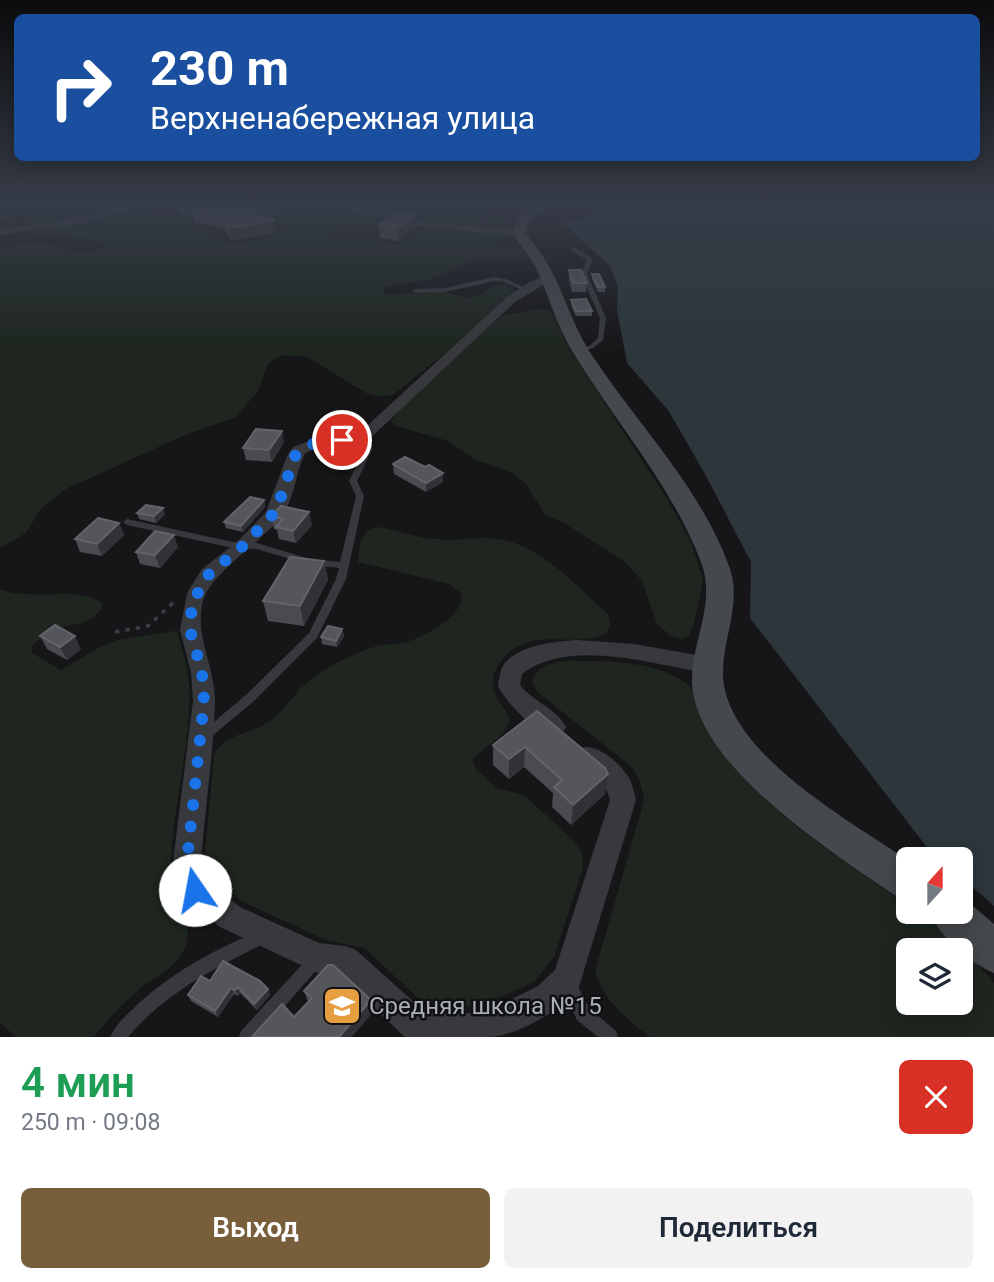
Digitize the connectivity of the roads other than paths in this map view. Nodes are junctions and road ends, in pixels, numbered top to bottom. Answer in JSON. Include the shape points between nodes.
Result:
{"nodes":[{"id":1,"x":533,"y":253,"type":"edge"},
{"id":2,"x":580,"y":253,"type":"edge"},
{"id":3,"x":547,"y":278,"type":"junction"},
{"id":4,"x":523,"y":289,"type":"junction"},
{"id":5,"x":415,"y":292,"type":"dead end"},
{"id":6,"x":580,"y":351,"type":"junction"},
{"id":7,"x":360,"y":440,"type":"junction"},
{"id":8,"x":127,"y":522,"type":"dead end"},
{"id":9,"x":243,"y":546,"type":"junction"},
{"id":10,"x":344,"y":566,"type":"junction"},
{"id":11,"x":708,"y":665,"type":"junction"},
{"id":12,"x":200,"y":740,"type":"junction"},
{"id":13,"x":896,"y":874,"type":"edge"},
{"id":14,"x":963,"y":924,"type":"edge"},
{"id":15,"x":268,"y":934,"type":"junction"},
{"id":16,"x":994,"y":952,"type":"edge"},
{"id":17,"x":318,"y":958,"type":"junction"},
{"id":18,"x":567,"y":979,"type":"junction"},
{"id":19,"x":415,"y":1032,"type":"edge"},
{"id":20,"x":118,"y":1037,"type":"edge"},
{"id":21,"x":247,"y":1037,"type":"edge"},
{"id":22,"x":610,"y":1037,"type":"edge"}],
"edges":[{"from":1,"to":3,"type":"main road"},
{"from":2,"to":6,"type":"lane","via":[[590,259],[584,274],[603,318],[601,339]]},
{"from":3,"to":4,"type":"street"},
{"from":3,"to":6,"type":"main road"},
{"from":4,"to":5,"type":"lane","via":[[494,279]]},
{"from":4,"to":7,"type":"street","via":[[399,399]]},
{"from":6,"to":11,"type":"main road","via":[[682,501],[716,565],[720,601]]},
{"from":7,"to":9,"type":"street","via":[[318,443],[299,450],[276,511]]},
{"from":7,"to":10,"type":"lane","via":[[369,448],[353,481],[360,496]]},
{"from":8,"to":9,"type":"lane"},
{"from":9,"to":10,"type":"lane"},
{"from":9,"to":12,"type":"street","via":[[209,574],[192,603],[190,630],[202,672],[204,701]]},
{"from":10,"to":12,"type":"lane","via":[[313,635]]},
{"from":11,"to":13,"type":"main road","via":[[708,688],[716,713],[750,761],[820,821]]},
{"from":11,"to":18,"type":"street","via":[[558,648],[528,656],[510,673],[512,693],[611,774],[622,791]]},
{"from":12,"to":15,"type":"street","via":[[187,862],[195,890],[229,917]]},
{"from":14,"to":16,"type":"main road"},
{"from":15,"to":17,"type":"street"},
{"from":15,"to":20,"type":"lane","via":[[182,978]]},
{"from":17,"to":19,"type":"street","via":[[345,961]]},
{"from":17,"to":21,"type":"lane"},
{"from":18,"to":19,"type":"street","via":[[549,997],[514,1014],[470,1029]]},
{"from":18,"to":22,"type":"lane","via":[[583,1014]]}]}
